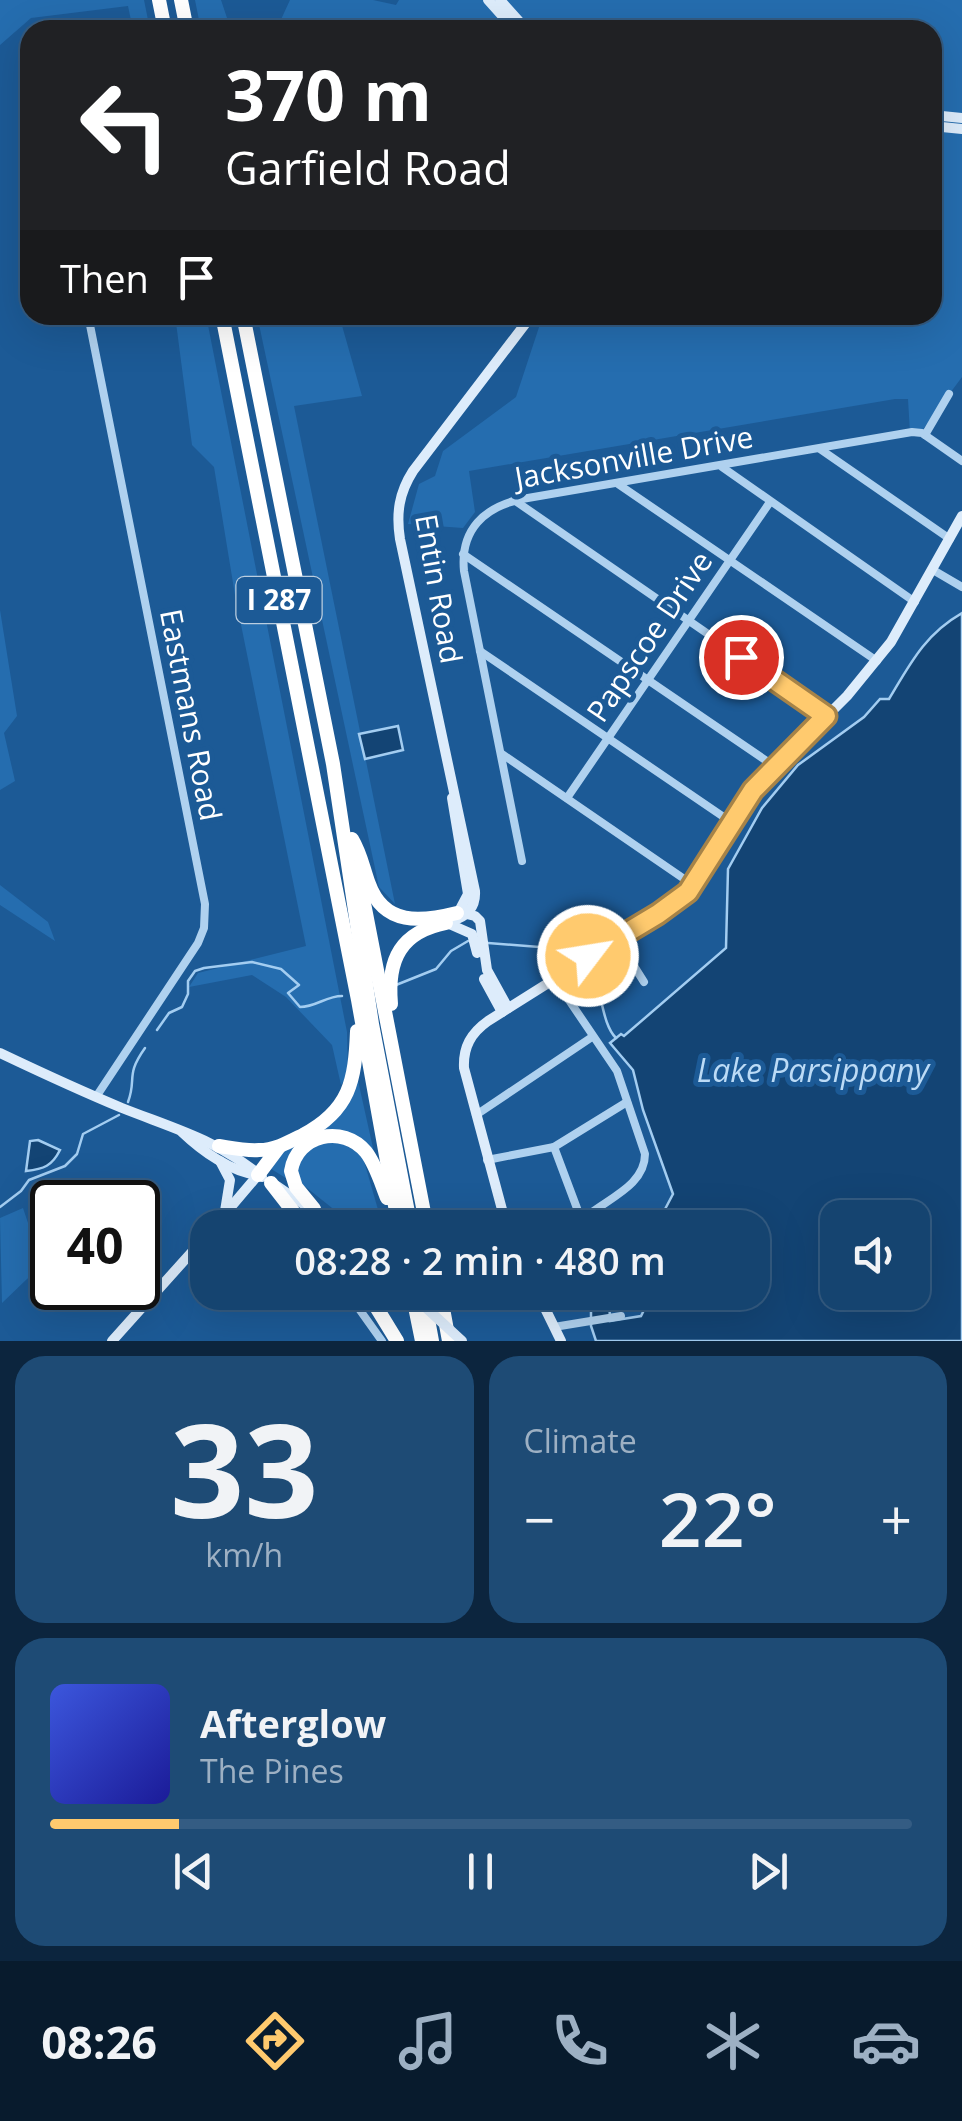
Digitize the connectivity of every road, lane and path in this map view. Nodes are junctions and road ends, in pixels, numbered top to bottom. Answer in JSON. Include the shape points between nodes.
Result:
{"nodes":[{"id":1,"x":488,"y":0,"type":"edge"},
{"id":2,"x":500,"y":0,"type":"edge"},
{"id":3,"x":506,"y":20,"type":"edge"},
{"id":4,"x":518,"y":20,"type":"edge"},
{"id":5,"x":90,"y":325,"type":"edge"},
{"id":6,"x":224,"y":325,"type":"edge"},
{"id":7,"x":246,"y":325,"type":"edge"},
{"id":8,"x":524,"y":325,"type":"edge"},
{"id":9,"x":949,"y":394,"type":"dead end"},
{"id":10,"x":925,"y":435,"type":"junction"},
{"id":11,"x":820,"y":448,"type":"junction"},
{"id":12,"x":962,"y":460,"type":"edge"},
{"id":13,"x":721,"y":466,"type":"junction"},
{"id":14,"x":618,"y":484,"type":"junction"},
{"id":15,"x":514,"y":500,"type":"junction"},
{"id":16,"x":770,"y":502,"type":"junction"},
{"id":17,"x":962,"y":516,"type":"edge"},
{"id":18,"x":950,"y":539,"type":"junction"},
{"id":19,"x":463,"y":554,"type":"junction"},
{"id":20,"x":730,"y":560,"type":"junction"},
{"id":21,"x":933,"y":570,"type":"junction"},
{"id":22,"x":962,"y":586,"type":"edge"},
{"id":23,"x":915,"y":602,"type":"junction"},
{"id":24,"x":688,"y":621,"type":"junction"},
{"id":25,"x":480,"y":651,"type":"junction"},
{"id":26,"x":877,"y":662,"type":"junction"},
{"id":27,"x":648,"y":680,"type":"junction"},
{"id":28,"x":826,"y":716,"type":"junction"},
{"id":29,"x":607,"y":739,"type":"junction"},
{"id":30,"x":502,"y":754,"type":"junction"},
{"id":31,"x":333,"y":764,"type":"junction"},
{"id":32,"x":774,"y":766,"type":"junction"},
{"id":33,"x":567,"y":798,"type":"junction"},
{"id":34,"x":730,"y":822,"type":"junction"},
{"id":35,"x":352,"y":839,"type":"junction"},
{"id":36,"x":522,"y":860,"type":"dead end"},
{"id":37,"x":694,"y":886,"type":"junction"},
{"id":38,"x":457,"y":916,"type":"junction"},
{"id":39,"x":617,"y":939,"type":"junction"},
{"id":40,"x":554,"y":978,"type":"junction"},
{"id":41,"x":644,"y":982,"type":"dead end"},
{"id":42,"x":358,"y":1000,"type":"junction"},
{"id":43,"x":505,"y":1010,"type":"junction"},
{"id":44,"x":592,"y":1037,"type":"junction"},
{"id":45,"x":0,"y":1053,"type":"edge"},
{"id":46,"x":395,"y":1065,"type":"junction"},
{"id":47,"x":96,"y":1097,"type":"junction"},
{"id":48,"x":627,"y":1102,"type":"junction"},
{"id":49,"x":476,"y":1115,"type":"junction"},
{"id":50,"x":280,"y":1147,"type":"junction"},
{"id":51,"x":554,"y":1147,"type":"junction"},
{"id":52,"x":218,"y":1152,"type":"junction"},
{"id":53,"x":488,"y":1160,"type":"junction"},
{"id":54,"x":265,"y":1179,"type":"junction"},
{"id":55,"x":314,"y":1209,"type":"joint"},
{"id":56,"x":222,"y":1210,"type":"edge"},
{"id":57,"x":231,"y":1210,"type":"edge"},
{"id":58,"x":291,"y":1210,"type":"edge"},
{"id":59,"x":395,"y":1210,"type":"edge"},
{"id":60,"x":400,"y":1210,"type":"edge"},
{"id":61,"x":401,"y":1210,"type":"edge"},
{"id":62,"x":423,"y":1210,"type":"edge"},
{"id":63,"x":501,"y":1210,"type":"edge"},
{"id":64,"x":574,"y":1210,"type":"edge"},
{"id":65,"x":597,"y":1210,"type":"edge"},
{"id":66,"x":190,"y":1254,"type":"edge"},
{"id":67,"x":360,"y":1310,"type":"edge"},
{"id":68,"x":378,"y":1310,"type":"edge"},
{"id":69,"x":415,"y":1310,"type":"edge"},
{"id":70,"x":426,"y":1310,"type":"edge"},
{"id":71,"x":430,"y":1310,"type":"edge"},
{"id":72,"x":443,"y":1310,"type":"edge"},
{"id":73,"x":546,"y":1310,"type":"edge"},
{"id":74,"x":621,"y":1316,"type":"dead end"},
{"id":75,"x":554,"y":1327,"type":"junction"},
{"id":76,"x":112,"y":1341,"type":"edge"},
{"id":77,"x":382,"y":1341,"type":"edge"},
{"id":78,"x":397,"y":1341,"type":"edge"},
{"id":79,"x":422,"y":1341,"type":"edge"},
{"id":80,"x":432,"y":1341,"type":"edge"},
{"id":81,"x":449,"y":1341,"type":"edge"},
{"id":82,"x":462,"y":1341,"type":"edge"},
{"id":83,"x":561,"y":1341,"type":"edge"}],
"edges":[{"from":1,"to":3,"type":"street"},
{"from":2,"to":4,"type":"street"},
{"from":5,"to":47,"type":"street","name":"Eastmans Road","via":[[205,904],[198,944]]},
{"from":6,"to":42,"type":"highway","number":"I 287"},
{"from":7,"to":31,"type":"highway","number":"I 287"},
{"from":8,"to":38,"type":"street","name":"Entin Road","via":[[413,471],[398,504],[468,894]]},
{"from":9,"to":10,"type":"street"},
{"from":10,"to":11,"type":"street","name":"Jacksonville Drive"},
{"from":10,"to":12,"type":"street"},
{"from":11,"to":13,"type":"street","name":"Jacksonville Drive"},
{"from":11,"to":18,"type":"street"},
{"from":13,"to":14,"type":"street","name":"Jacksonville Drive"},
{"from":13,"to":16,"type":"street"},
{"from":14,"to":15,"type":"street","name":"Jacksonville Drive"},
{"from":14,"to":20,"type":"street"},
{"from":15,"to":19,"type":"street","name":"Jacksonville Drive","via":[[481,516]]},
{"from":15,"to":24,"type":"street"},
{"from":16,"to":20,"type":"street","name":"Papscoe Drive"},
{"from":16,"to":23,"type":"street"},
{"from":17,"to":18,"type":"street"},
{"from":18,"to":21,"type":"street"},
{"from":19,"to":25,"type":"street"},
{"from":19,"to":27,"type":"street"},
{"from":20,"to":24,"type":"street","name":"Papscoe Drive"},
{"from":20,"to":26,"type":"street"},
{"from":21,"to":22,"type":"street"},
{"from":21,"to":23,"type":"street"},
{"from":23,"to":26,"type":"street"},
{"from":24,"to":27,"type":"street","name":"Papscoe Drive"},
{"from":24,"to":28,"type":"street"},
{"from":25,"to":29,"type":"street"},
{"from":25,"to":30,"type":"street"},
{"from":26,"to":28,"type":"street"},
{"from":27,"to":29,"type":"street","name":"Papscoe Drive"},
{"from":27,"to":32,"type":"street"},
{"from":28,"to":32,"type":"street"},
{"from":29,"to":33,"type":"street","name":"Papscoe Drive"},
{"from":29,"to":34,"type":"street"},
{"from":30,"to":33,"type":"street"},
{"from":30,"to":36,"type":"street"},
{"from":31,"to":35,"type":"highway","number":"I 287"},
{"from":31,"to":61,"type":"highway"},
{"from":32,"to":34,"type":"street"},
{"from":33,"to":37,"type":"street"},
{"from":34,"to":37,"type":"street"},
{"from":35,"to":38,"type":"highway","via":[[385,910],[412,920]]},
{"from":35,"to":46,"type":"highway","number":"I 287"},
{"from":37,"to":39,"type":"street"},
{"from":38,"to":43,"type":"street","via":[[474,938],[481,972]]},
{"from":38,"to":43,"type":"street","name":"Entin Road","via":[[480,921],[487,970]]},
{"from":38,"to":46,"type":"highway","via":[[413,933],[394,964]]},
{"from":39,"to":40,"type":"street"},
{"from":39,"to":41,"type":"street"},
{"from":40,"to":43,"type":"street"},
{"from":40,"to":44,"type":"street"},
{"from":42,"to":50,"type":"highway","via":[[354,1067],[342,1104],[324,1123]]},
{"from":42,"to":60,"type":"highway","number":"I 287"},
{"from":43,"to":49,"type":"street","via":[[470,1038],[464,1063]]},
{"from":44,"to":48,"type":"street","via":[[617,1071]]},
{"from":44,"to":49,"type":"street"},
{"from":45,"to":47,"type":"street"},
{"from":46,"to":62,"type":"highway","number":"I 287"},
{"from":47,"to":52,"type":"street","via":[[202,1137]]},
{"from":48,"to":51,"type":"street"},
{"from":48,"to":65,"type":"street","via":[[643,1144],[644,1168]]},
{"from":49,"to":53,"type":"street"},
{"from":50,"to":52,"type":"highway"},
{"from":50,"to":54,"type":"highway"},
{"from":51,"to":53,"type":"street"},
{"from":51,"to":64,"type":"street"},
{"from":52,"to":54,"type":"street","via":[[250,1164]]},
{"from":52,"to":56,"type":"street","via":[[230,1180]]},
{"from":53,"to":63,"type":"street"},
{"from":54,"to":55,"type":"street"},
{"from":54,"to":57,"type":"street"},
{"from":54,"to":58,"type":"highway"},
{"from":55,"to":59,"type":"highway","via":[[294,1184],[293,1160],[311,1140],[337,1136],[366,1152]]},
{"from":66,"to":76,"type":"street"},
{"from":67,"to":77,"type":"street"},
{"from":68,"to":78,"type":"highway"},
{"from":69,"to":79,"type":"highway"},
{"from":70,"to":80,"type":"highway"},
{"from":71,"to":82,"type":"street","bridge":true},
{"from":72,"to":81,"type":"highway"},
{"from":73,"to":75,"type":"street"},
{"from":74,"to":75,"type":"street"},
{"from":75,"to":83,"type":"street"}]}
